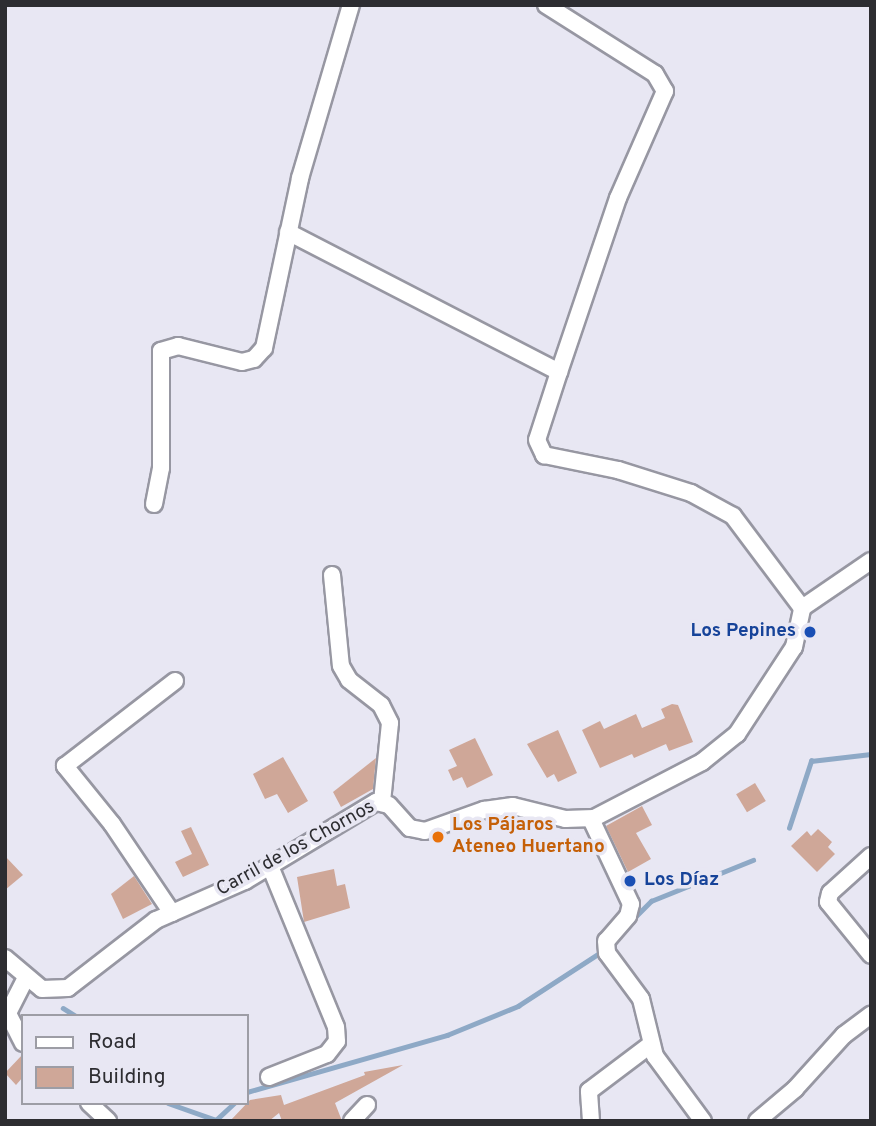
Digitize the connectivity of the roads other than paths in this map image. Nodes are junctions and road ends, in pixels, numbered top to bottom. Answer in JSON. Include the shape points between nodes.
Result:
{"nodes":[{"id":1,"x":351,"y":5,"type":"edge"},
{"id":2,"x":547,"y":5,"type":"edge"},
{"id":3,"x":288,"y":232,"type":"junction"},
{"id":4,"x":559,"y":372,"type":"junction"},
{"id":5,"x":154,"y":504,"type":"dead end"},
{"id":6,"x":871,"y":561,"type":"edge"},
{"id":7,"x":332,"y":575,"type":"dead end"},
{"id":8,"x":802,"y":608,"type":"junction"},
{"id":9,"x":175,"y":681,"type":"dead end"},
{"id":10,"x":382,"y":802,"type":"junction"},
{"id":11,"x":591,"y":819,"type":"junction"},
{"id":12,"x":871,"y":856,"type":"edge"},
{"id":13,"x":270,"y":866,"type":"junction"},
{"id":14,"x":172,"y":913,"type":"junction"},
{"id":15,"x":871,"y":956,"type":"edge"},
{"id":16,"x":5,"y":958,"type":"edge"},
{"id":17,"x":25,"y":979,"type":"junction"},
{"id":18,"x":871,"y":1015,"type":"edge"},
{"id":19,"x":21,"y":1039,"type":"edge"},
{"id":20,"x":650,"y":1045,"type":"junction"},
{"id":21,"x":269,"y":1077,"type":"dead end"},
{"id":22,"x":91,"y":1105,"type":"edge"},
{"id":23,"x":367,"y":1105,"type":"dead end"},
{"id":24,"x":108,"y":1121,"type":"edge"},
{"id":25,"x":352,"y":1121,"type":"edge"},
{"id":26,"x":591,"y":1121,"type":"edge"},
{"id":27,"x":703,"y":1121,"type":"edge"},
{"id":28,"x":757,"y":1121,"type":"edge"}],
"edges":[{"from":1,"to":3,"type":"street"},
{"from":2,"to":4,"type":"street","via":[[655,74],[665,91],[618,198]]},
{"from":3,"to":4,"type":"street"},
{"from":3,"to":5,"type":"street","via":[[260,355],[242,362],[178,346],[161,351],[161,468]]},
{"from":4,"to":8,"type":"street","via":[[537,440],[544,455],[618,470],[691,493],[733,516]]},
{"from":6,"to":8,"type":"street"},
{"from":7,"to":10,"type":"street","via":[[341,666],[349,680],[380,705],[390,723]]},
{"from":8,"to":11,"type":"street","via":[[794,647],[737,734],[702,762]]},
{"from":9,"to":14,"type":"street","via":[[65,766],[112,824]]},
{"from":10,"to":11,"type":"street","name":"Carril de los Chornos","via":[[410,828],[425,831],[484,810],[513,806],[565,819]]},
{"from":10,"to":13,"type":"street","name":"Carril de los Chornos","via":[[347,817]]},
{"from":11,"to":20,"type":"street","via":[[631,904],[628,916],[605,948],[640,999]]},
{"from":12,"to":15,"type":"street","via":[[830,893],[828,902]]},
{"from":13,"to":14,"type":"street","name":"Carril de los Chornos"},
{"from":13,"to":21,"type":"street","via":[[336,1027],[337,1041],[327,1054]]},
{"from":14,"to":17,"type":"street","name":"Carril de los Chornos","via":[[139,930],[68,988],[49,991]]},
{"from":16,"to":17,"type":"street","name":"Carril de los Chornos"},
{"from":17,"to":19,"type":"street","via":[[8,1013]]},
{"from":18,"to":28,"type":"street","via":[[844,1035],[795,1089]]},
{"from":20,"to":26,"type":"street","via":[[589,1091]]},
{"from":20,"to":27,"type":"street"},
{"from":22,"to":24,"type":"street"},
{"from":23,"to":25,"type":"street"}]}
